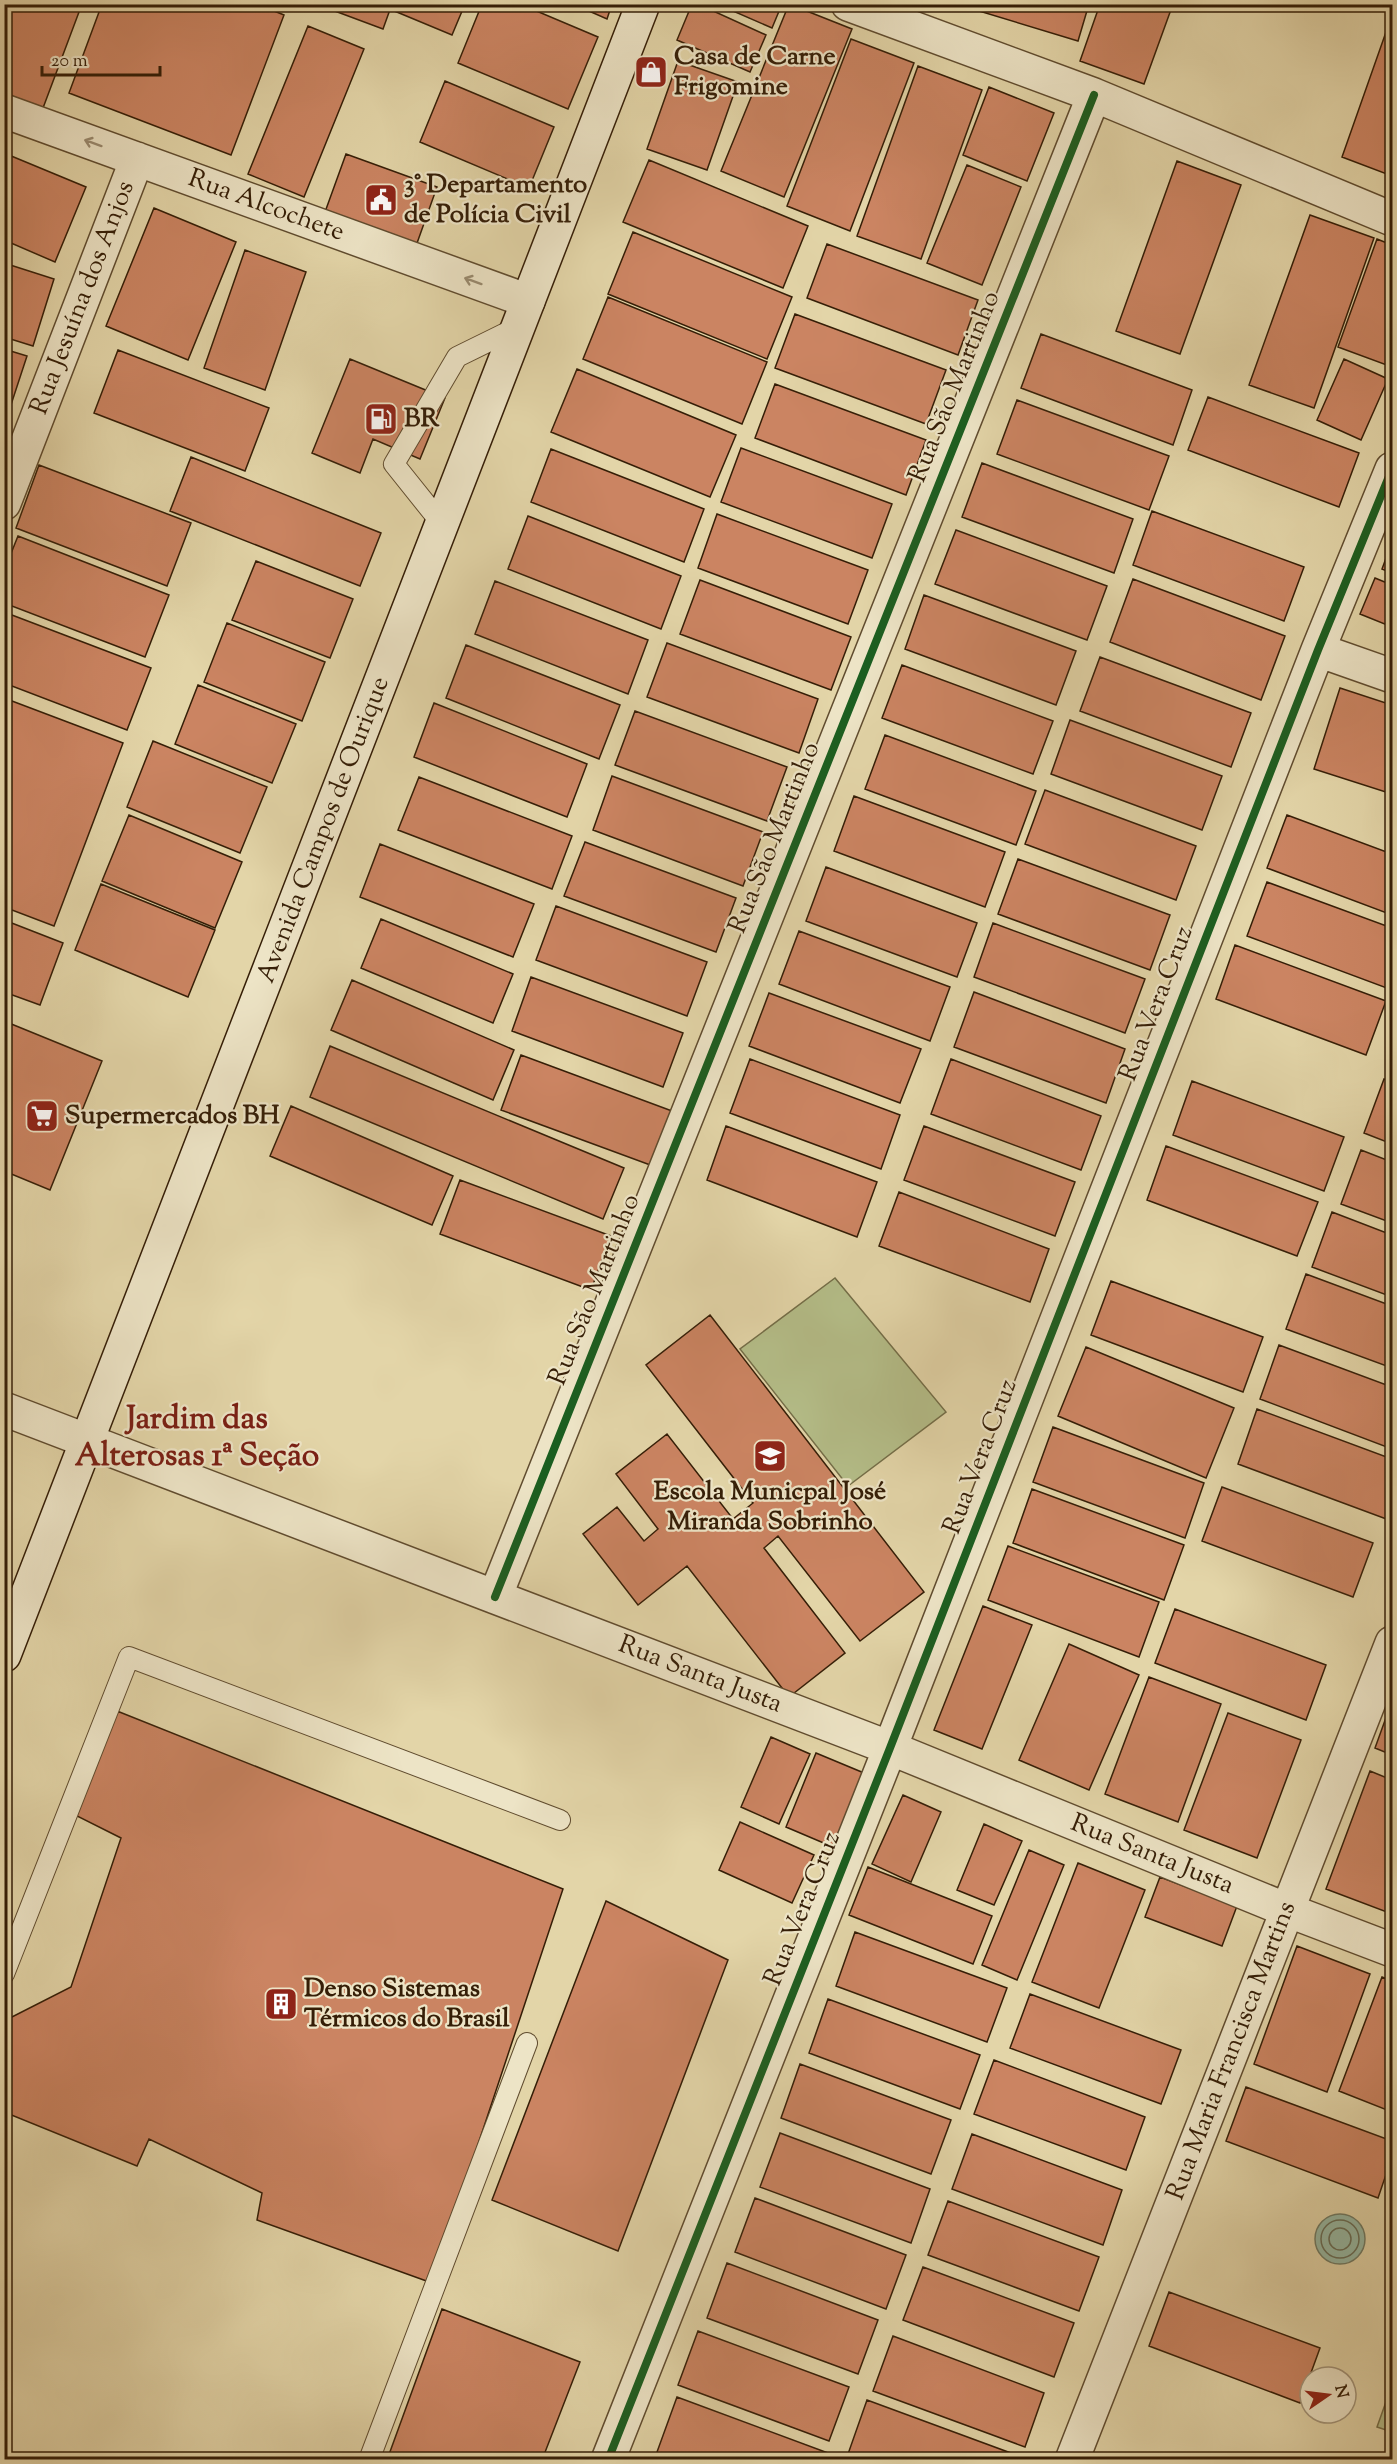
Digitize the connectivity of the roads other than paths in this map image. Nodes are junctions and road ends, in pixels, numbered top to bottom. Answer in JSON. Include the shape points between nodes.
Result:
{"nodes":[{"id":1,"x":643,"y":4,"type":"edge"},
{"id":2,"x":848,"y":4,"type":"edge"},
{"id":3,"x":1094,"y":95,"type":"junction"},
{"id":4,"x":4,"y":111,"type":"edge"},
{"id":5,"x":136,"y":159,"type":"junction"},
{"id":6,"x":1392,"y":219,"type":"edge"},
{"id":7,"x":523,"y":314,"type":"junction"},
{"id":8,"x":1392,"y":469,"type":"edge"},
{"id":9,"x":4,"y":503,"type":"edge"},
{"id":10,"x":442,"y":524,"type":"junction"},
{"id":11,"x":1317,"y":650,"type":"junction"},
{"id":12,"x":1392,"y":676,"type":"edge"},
{"id":13,"x":4,"y":1409,"type":"edge"},
{"id":14,"x":87,"y":1442,"type":"junction"},
{"id":15,"x":495,"y":1597,"type":"junction"},
{"id":16,"x":1392,"y":1643,"type":"edge"},
{"id":17,"x":4,"y":1655,"type":"edge"},
{"id":18,"x":890,"y":1748,"type":"junction"},
{"id":19,"x":560,"y":1820,"type":"dead end"},
{"id":20,"x":1287,"y":1910,"type":"junction"},
{"id":21,"x":1392,"y":1950,"type":"edge"},
{"id":22,"x":4,"y":1974,"type":"edge"},
{"id":23,"x":527,"y":2043,"type":"dead end"},
{"id":24,"x":369,"y":2460,"type":"edge"},
{"id":25,"x":608,"y":2460,"type":"edge"},
{"id":26,"x":1072,"y":2460,"type":"edge"}],
"edges":[{"from":1,"to":7,"type":"street","name":"Avenida Campos de Ourique"},
{"from":2,"to":3,"type":"street"},
{"from":3,"to":6,"type":"street"},
{"from":3,"to":15,"type":"street","name":"Rua São Martinho"},
{"from":5,"to":4,"type":"street","name":"Rua Alcochete","one_way":true},
{"from":7,"to":5,"type":"street","name":"Rua Alcochete","one_way":true},
{"from":5,"to":9,"type":"street","name":"Rua Jesuína dos Anjos"},
{"from":7,"to":10,"type":"street","name":"Avenida Campos de Ourique"},
{"from":7,"to":10,"type":"lane","via":[[457,357],[394,464]]},
{"from":8,"to":11,"type":"street","name":"Rua Vera Cruz"},
{"from":10,"to":14,"type":"street","name":"Avenida Campos de Ourique"},
{"from":11,"to":12,"type":"street"},
{"from":11,"to":18,"type":"street","name":"Rua Vera Cruz"},
{"from":13,"to":14,"type":"street","name":"Rua Santa Justa"},
{"from":14,"to":15,"type":"street","name":"Rua Santa Justa"},
{"from":14,"to":17,"type":"street","name":"Avenida Campos de Ourique"},
{"from":15,"to":18,"type":"street","name":"Rua Santa Justa"},
{"from":16,"to":20,"type":"street","name":"Rua Maria Francisca Martins"},
{"from":18,"to":20,"type":"street","name":"Rua Santa Justa"},
{"from":18,"to":25,"type":"street","name":"Rua Vera Cruz"},
{"from":19,"to":22,"type":"lane","via":[[129,1657]]},
{"from":20,"to":21,"type":"street","name":"Rua Santa Justa"},
{"from":20,"to":26,"type":"street","name":"Rua Maria Francisca Martins"},
{"from":23,"to":24,"type":"lane"}]}
